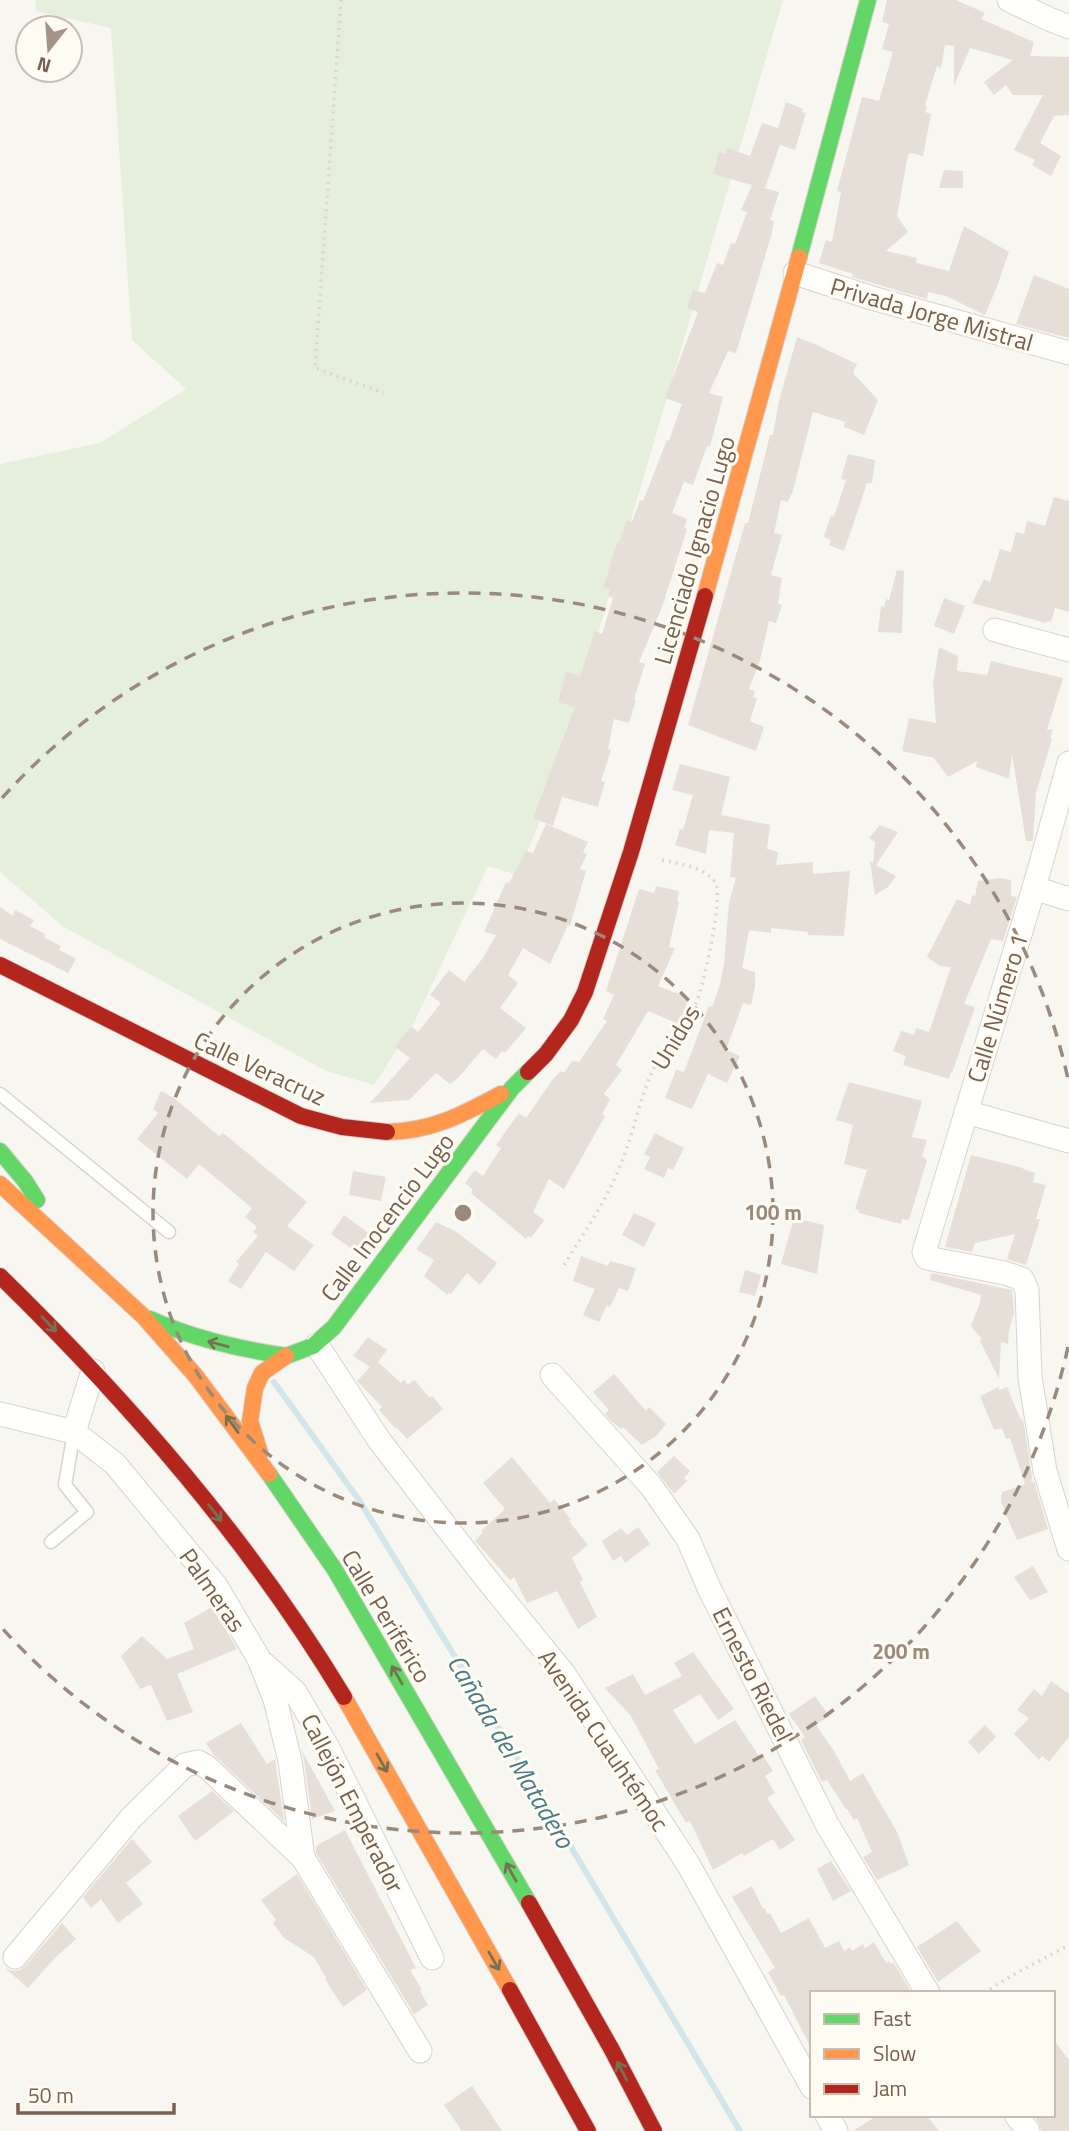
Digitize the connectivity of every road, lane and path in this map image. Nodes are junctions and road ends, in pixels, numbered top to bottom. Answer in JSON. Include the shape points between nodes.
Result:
{"nodes":[{"id":1,"x":341,"y":0,"type":"edge"},
{"id":2,"x":869,"y":0,"type":"edge"},
{"id":3,"x":1009,"y":0,"type":"edge"},
{"id":4,"x":1069,"y":27,"type":"edge"},
{"id":5,"x":795,"y":273,"type":"junction"},
{"id":6,"x":1069,"y":353,"type":"edge"},
{"id":7,"x":384,"y":393,"type":"dead end"},
{"id":8,"x":995,"y":630,"type":"dead end"},
{"id":9,"x":1069,"y":650,"type":"edge"},
{"id":10,"x":1069,"y":763,"type":"edge"},
{"id":11,"x":631,"y":852,"type":"junction"},
{"id":12,"x":1034,"y":888,"type":"junction"},
{"id":13,"x":1069,"y":899,"type":"edge"},
{"id":14,"x":0,"y":965,"type":"edge"},
{"id":15,"x":512,"y":1087,"type":"junction"},
{"id":16,"x":0,"y":1094,"type":"edge"},
{"id":17,"x":965,"y":1112,"type":"junction"},
{"id":18,"x":1069,"y":1142,"type":"edge"},
{"id":19,"x":0,"y":1151,"type":"edge"},
{"id":20,"x":0,"y":1184,"type":"edge"},
{"id":21,"x":169,"y":1232,"type":"dead end"},
{"id":22,"x":56,"y":1236,"type":"junction"},
{"id":23,"x":564,"y":1265,"type":"dead end"},
{"id":24,"x":0,"y":1276,"type":"edge"},
{"id":25,"x":143,"y":1316,"type":"junction"},
{"id":26,"x":317,"y":1345,"type":"junction"},
{"id":27,"x":286,"y":1356,"type":"junction"},
{"id":28,"x":93,"y":1371,"type":"junction"},
{"id":29,"x":552,"y":1375,"type":"dead end"},
{"id":30,"x":0,"y":1414,"type":"edge"},
{"id":31,"x":74,"y":1432,"type":"junction"},
{"id":32,"x":266,"y":1470,"type":"junction"},
{"id":33,"x":51,"y":1542,"type":"dead end"},
{"id":34,"x":1069,"y":1549,"type":"edge"},
{"id":35,"x":259,"y":1659,"type":"junction"},
{"id":36,"x":303,"y":1858,"type":"junction"},
{"id":37,"x":1069,"y":1945,"type":"edge"},
{"id":38,"x":15,"y":1956,"type":"dead end"},
{"id":39,"x":432,"y":1958,"type":"dead end"},
{"id":40,"x":927,"y":1991,"type":"edge"},
{"id":41,"x":987,"y":1991,"type":"edge"},
{"id":42,"x":420,"y":2051,"type":"dead end"},
{"id":43,"x":810,"y":2083,"type":"edge"},
{"id":44,"x":588,"y":2131,"type":"edge"},
{"id":45,"x":654,"y":2131,"type":"edge"}],
"edges":[{"from":1,"to":7,"type":"path","via":[[315,368]]},
{"from":2,"to":5,"type":"main road","name":"Licenciado Ignacio Lugo"},
{"from":3,"to":4,"type":"street"},
{"from":5,"to":6,"type":"street","name":"Privada Jorge Mistral"},
{"from":5,"to":11,"type":"main road","name":"Licenciado Ignacio Lugo"},
{"from":8,"to":9,"type":"street"},
{"from":10,"to":12,"type":"street","name":"Calle Número 1"},
{"from":11,"to":15,"type":"main road","name":"Licenciado Ignacio Lugo","via":[[597,959],[571,1020],[547,1054]]},
{"from":11,"to":23,"type":"path","name":"Unidos","via":[[693,868],[715,881],[719,890],[711,947],[697,1003],[654,1068],[609,1192]]},
{"from":12,"to":13,"type":"street"},
{"from":12,"to":17,"type":"street","name":"Calle Número 1"},
{"from":14,"to":15,"type":"main road","name":"Calle Veracruz","via":[[301,1116],[332,1126],[391,1133],[428,1128]]},
{"from":15,"to":26,"type":"main road","name":"Calle Inocencio Lugo"},
{"from":16,"to":21,"type":"lane"},
{"from":17,"to":18,"type":"street"},
{"from":17,"to":34,"type":"street","name":"Calle Número 1","via":[[924,1252],[927,1258],[1022,1279],[1027,1290],[1030,1377],[1045,1471]]},
{"from":19,"to":22,"type":"main road","via":[[25,1181]]},
{"from":20,"to":22,"type":"main road","name":"Calle Periférico"},
{"from":22,"to":25,"type":"main road","name":"Calle Periférico"},
{"from":24,"to":28,"type":"main road","one_way":true},
{"from":27,"to":25,"type":"main road","one_way":true,"via":[[200,1339]]},
{"from":32,"to":25,"type":"main road","name":"Calle Periférico","one_way":true,"via":[[195,1375]]},
{"from":26,"to":27,"type":"main road","name":"Calle Inocencio Lugo"},
{"from":26,"to":43,"type":"street","name":"Avenida Cuauhtémoc","via":[[379,1440],[565,1674],[688,1864]]},
{"from":27,"to":32,"type":"main road","via":[[262,1373],[251,1406],[250,1421]]},
{"from":28,"to":31,"type":"street"},
{"from":28,"to":44,"type":"main road","one_way":true,"via":[[202,1495],[273,1587],[328,1670]]},
{"from":29,"to":40,"type":"street","name":"Ernesto Riedel","via":[[651,1486],[688,1539],[828,1826]]},
{"from":30,"to":31,"type":"street","name":"Palmeras"},
{"from":31,"to":33,"type":"lane","via":[[65,1485],[87,1512]]},
{"from":31,"to":35,"type":"street","name":"Palmeras","via":[[115,1464],[143,1496],[216,1586]]},
{"from":45,"to":32,"type":"main road","name":"Calle Periférico","one_way":true,"via":[[476,1810],[335,1570]]},
{"from":35,"to":36,"type":"street","name":"Palmeras","via":[[284,1732]]},
{"from":35,"to":39,"type":"street","name":"Callejón Emperador","via":[[295,1692],[327,1746]]},
{"from":36,"to":38,"type":"street","name":"Palmeras","via":[[207,1767],[198,1762],[185,1765],[132,1816]]},
{"from":36,"to":42,"type":"street","name":"Palmeras"},
{"from":37,"to":41,"type":"path"}]}
